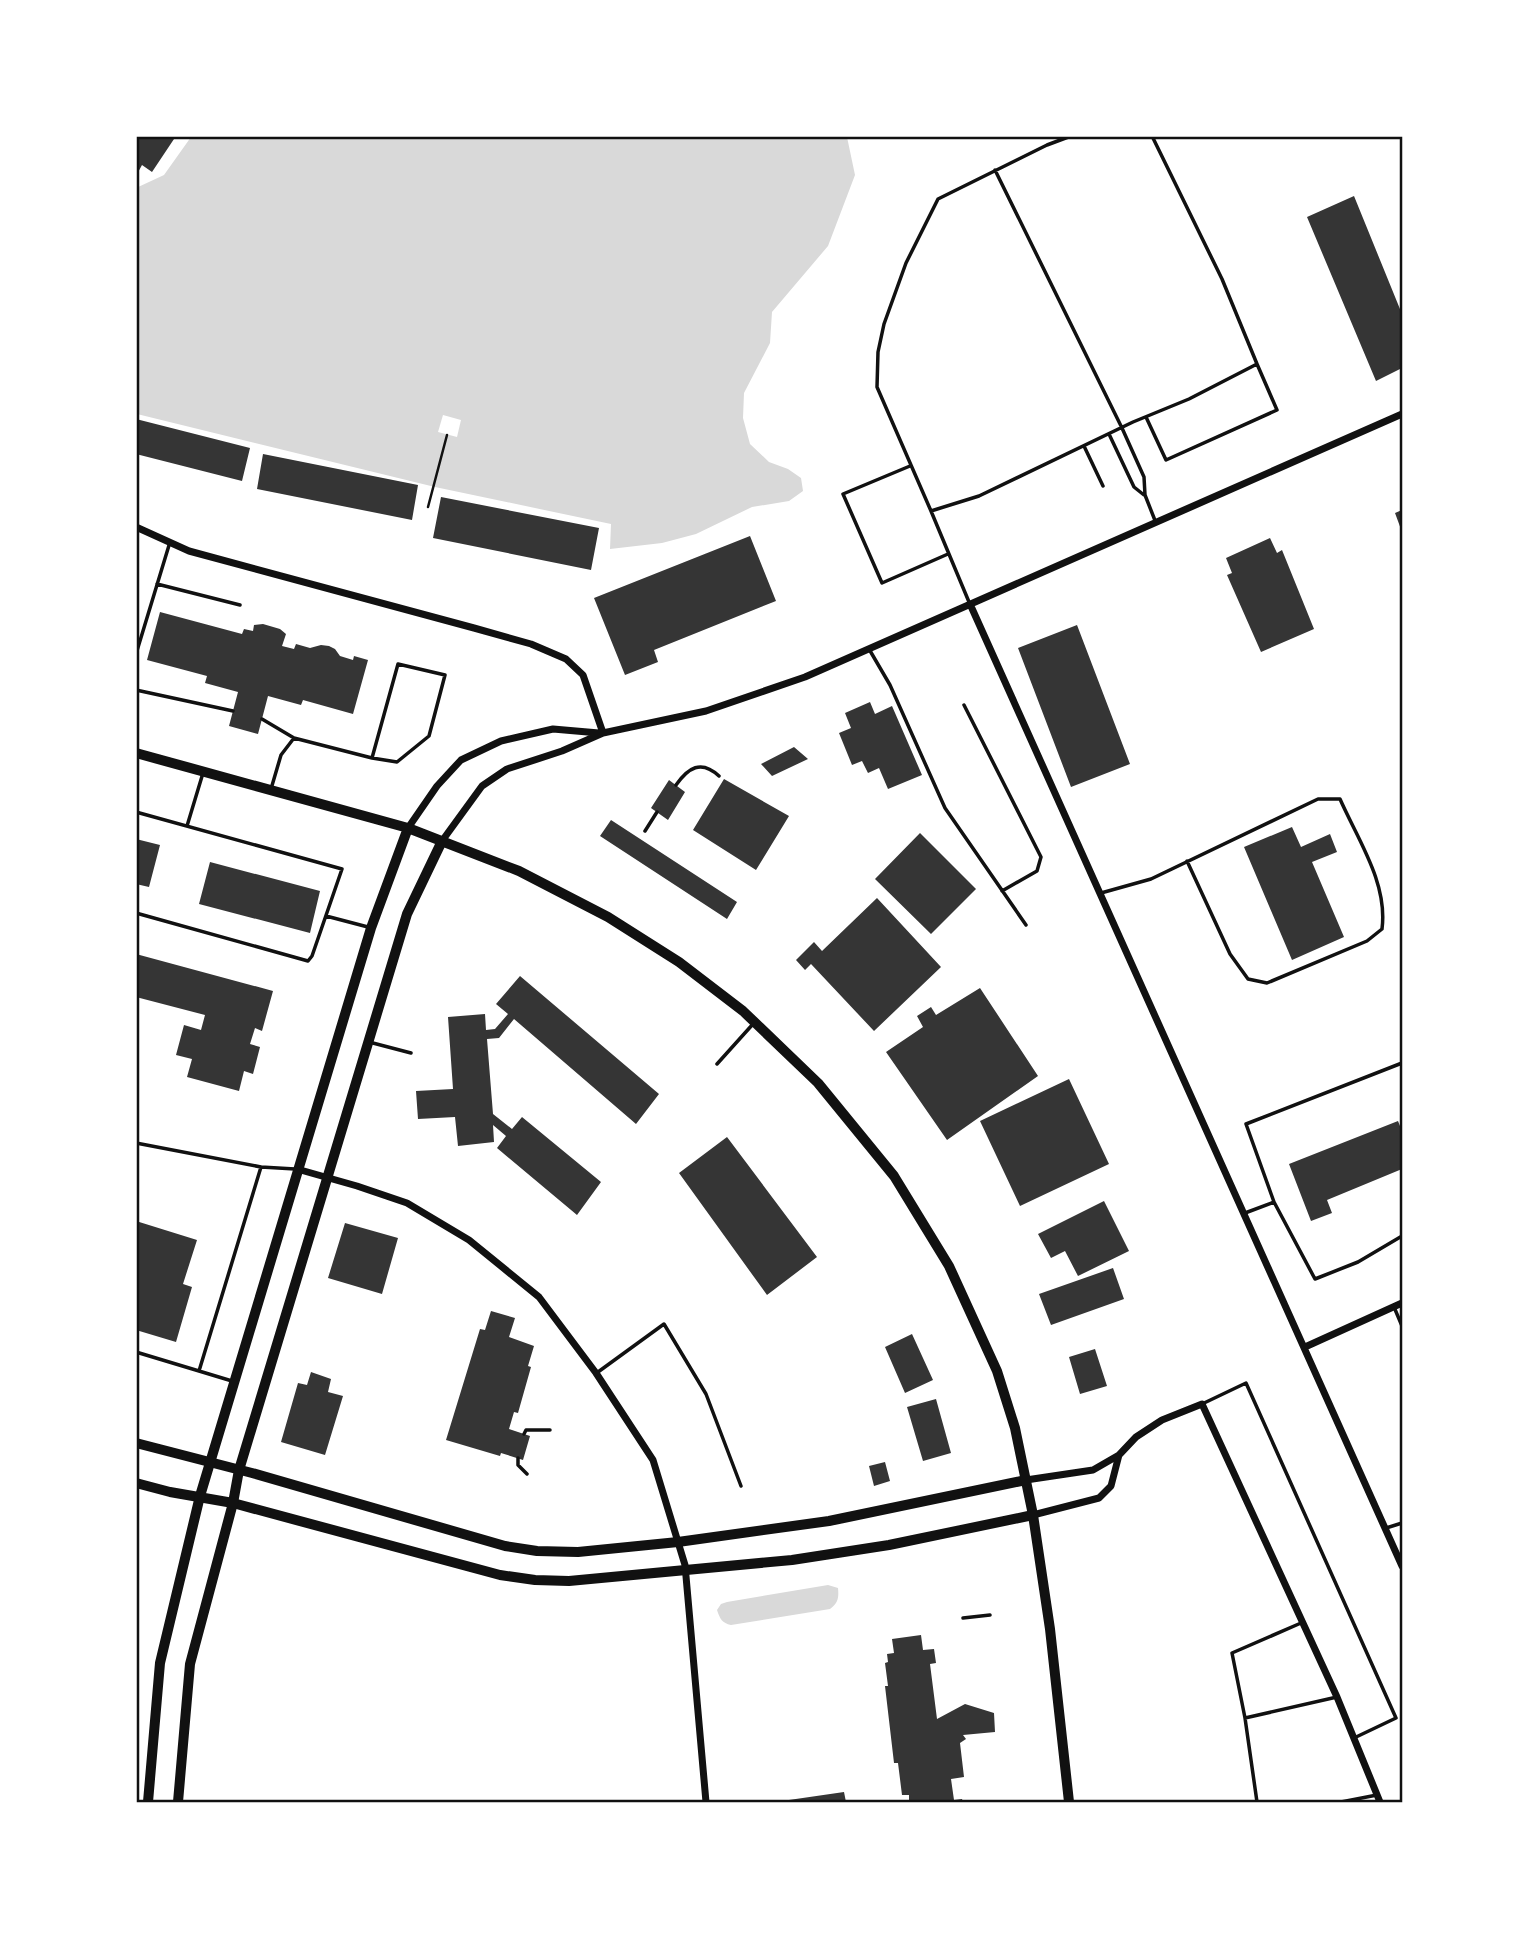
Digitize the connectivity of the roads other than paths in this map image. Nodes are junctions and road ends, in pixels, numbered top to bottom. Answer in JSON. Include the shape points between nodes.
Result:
{"nodes":[{"id":1,"x":1071,"y":136,"type":"edge"},
{"id":2,"x":1152,"y":136,"type":"edge"},
{"id":3,"x":995,"y":170,"type":"junction"},
{"id":4,"x":1257,"y":364,"type":"junction"},
{"id":5,"x":1402,"y":414,"type":"edge"},
{"id":6,"x":1146,"y":417,"type":"junction"},
{"id":7,"x":1122,"y":428,"type":"junction"},
{"id":8,"x":1109,"y":434,"type":"junction"},
{"id":9,"x":1084,"y":446,"type":"junction"},
{"id":10,"x":910,"y":466,"type":"junction"},
{"id":11,"x":1103,"y":486,"type":"dead end"},
{"id":12,"x":1144,"y":495,"type":"junction"},
{"id":13,"x":931,"y":511,"type":"junction"},
{"id":14,"x":1156,"y":523,"type":"junction"},
{"id":15,"x":136,"y":527,"type":"edge"},
{"id":16,"x":170,"y":542,"type":"junction"},
{"id":17,"x":948,"y":554,"type":"junction"},
{"id":18,"x":157,"y":584,"type":"junction"},
{"id":19,"x":970,"y":604,"type":"junction"},
{"id":20,"x":240,"y":605,"type":"dead end"},
{"id":21,"x":869,"y":649,"type":"junction"},
{"id":22,"x":136,"y":654,"type":"edge"},
{"id":23,"x":136,"y":690,"type":"edge"},
{"id":24,"x":964,"y":705,"type":"dead end"},
{"id":25,"x":233,"y":711,"type":"dead end"},
{"id":26,"x":262,"y":719,"type":"dead end"},
{"id":27,"x":603,"y":733,"type":"junction"},
{"id":28,"x":294,"y":738,"type":"junction"},
{"id":29,"x":136,"y":753,"type":"edge"},
{"id":30,"x":372,"y":758,"type":"junction"},
{"id":31,"x":203,"y":771,"type":"junction"},
{"id":32,"x":719,"y":776,"type":"dead end"},
{"id":33,"x":676,"y":785,"type":"dead end"},
{"id":34,"x":271,"y":791,"type":"junction"},
{"id":35,"x":136,"y":812,"type":"edge"},
{"id":36,"x":657,"y":812,"type":"dead end"},
{"id":37,"x":187,"y":826,"type":"junction"},
{"id":38,"x":408,"y":828,"type":"junction"},
{"id":39,"x":645,"y":831,"type":"dead end"},
{"id":40,"x":442,"y":841,"type":"junction"},
{"id":41,"x":1187,"y":861,"type":"junction"},
{"id":42,"x":1002,"y":891,"type":"junction"},
{"id":43,"x":1101,"y":893,"type":"junction"},
{"id":44,"x":136,"y":913,"type":"edge"},
{"id":45,"x":326,"y":916,"type":"junction"},
{"id":46,"x":1027,"y":925,"type":"dead end"},
{"id":47,"x":371,"y":928,"type":"junction"},
{"id":48,"x":755,"y":1022,"type":"junction"},
{"id":49,"x":367,"y":1041,"type":"junction"},
{"id":50,"x":411,"y":1053,"type":"dead end"},
{"id":51,"x":1402,"y":1063,"type":"edge"},
{"id":52,"x":717,"y":1064,"type":"dead end"},
{"id":53,"x":138,"y":1144,"type":"edge"},
{"id":54,"x":261,"y":1167,"type":"junction"},
{"id":55,"x":297,"y":1169,"type":"junction"},
{"id":56,"x":326,"y":1177,"type":"junction"},
{"id":57,"x":1274,"y":1202,"type":"junction"},
{"id":58,"x":1245,"y":1213,"type":"junction"},
{"id":59,"x":1402,"y":1236,"type":"edge"},
{"id":60,"x":1402,"y":1303,"type":"edge"},
{"id":61,"x":1394,"y":1307,"type":"junction"},
{"id":62,"x":1402,"y":1326,"type":"edge"},
{"id":63,"x":1305,"y":1346,"type":"junction"},
{"id":64,"x":136,"y":1352,"type":"edge"},
{"id":65,"x":199,"y":1371,"type":"junction"},
{"id":66,"x":596,"y":1373,"type":"junction"},
{"id":67,"x":234,"y":1381,"type":"junction"},
{"id":68,"x":1202,"y":1404,"type":"junction"},
{"id":69,"x":550,"y":1430,"type":"dead end"},
{"id":70,"x":524,"y":1434,"type":"dead end"},
{"id":71,"x":136,"y":1443,"type":"edge"},
{"id":72,"x":1119,"y":1455,"type":"junction"},
{"id":73,"x":518,"y":1458,"type":"dead end"},
{"id":74,"x":210,"y":1462,"type":"junction"},
{"id":75,"x":239,"y":1470,"type":"junction"},
{"id":76,"x":527,"y":1474,"type":"dead end"},
{"id":77,"x":1027,"y":1480,"type":"junction"},
{"id":78,"x":136,"y":1483,"type":"edge"},
{"id":79,"x":741,"y":1486,"type":"dead end"},
{"id":80,"x":200,"y":1496,"type":"junction"},
{"id":81,"x":233,"y":1503,"type":"junction"},
{"id":82,"x":1033,"y":1515,"type":"junction"},
{"id":83,"x":1402,"y":1523,"type":"edge"},
{"id":84,"x":1386,"y":1528,"type":"junction"},
{"id":85,"x":678,"y":1542,"type":"junction"},
{"id":86,"x":1402,"y":1566,"type":"edge"},
{"id":87,"x":685,"y":1572,"type":"junction"},
{"id":88,"x":990,"y":1615,"type":"dead end"},
{"id":89,"x":963,"y":1618,"type":"dead end"},
{"id":90,"x":1303,"y":1622,"type":"junction"},
{"id":91,"x":1337,"y":1697,"type":"junction"},
{"id":92,"x":1245,"y":1718,"type":"junction"},
{"id":93,"x":1354,"y":1738,"type":"junction"},
{"id":94,"x":1379,"y":1799,"type":"edge"},
{"id":95,"x":148,"y":1802,"type":"edge"},
{"id":96,"x":178,"y":1802,"type":"edge"},
{"id":97,"x":706,"y":1802,"type":"edge"},
{"id":98,"x":1069,"y":1802,"type":"edge"},
{"id":99,"x":1257,"y":1802,"type":"edge"},
{"id":100,"x":1341,"y":1802,"type":"edge"}],
"edges":[{"from":1,"to":3,"type":"lane"},
{"from":2,"to":4,"type":"lane","via":[[1222,279]]},
{"from":3,"to":7,"type":"lane"},
{"from":3,"to":10,"type":"lane","via":[[938,199],[906,264],[884,324],[877,387]]},
{"from":4,"to":6,"type":"lane"},
{"from":4,"to":6,"type":"lane","via":[[1277,410],[1166,460]]},
{"from":5,"to":14,"type":"street"},
{"from":6,"to":7,"type":"lane"},
{"from":7,"to":8,"type":"lane"},
{"from":7,"to":12,"type":"lane","via":[[1144,477]]},
{"from":8,"to":9,"type":"lane"},
{"from":8,"to":12,"type":"lane","via":[[1134,487]]},
{"from":9,"to":11,"type":"lane"},
{"from":9,"to":13,"type":"lane","via":[[979,496]]},
{"from":10,"to":13,"type":"lane"},
{"from":10,"to":17,"type":"lane","via":[[843,494],[882,583]]},
{"from":12,"to":14,"type":"lane"},
{"from":13,"to":17,"type":"lane"},
{"from":14,"to":19,"type":"street"},
{"from":15,"to":16,"type":"street"},
{"from":16,"to":18,"type":"lane"},
{"from":16,"to":27,"type":"street","via":[[531,644],[566,659],[583,675]]},
{"from":17,"to":19,"type":"lane"},
{"from":18,"to":20,"type":"lane"},
{"from":18,"to":22,"type":"lane"},
{"from":19,"to":21,"type":"street"},
{"from":19,"to":43,"type":"street"},
{"from":21,"to":27,"type":"street","via":[[706,712]]},
{"from":21,"to":42,"type":"lane","via":[[945,808]]},
{"from":23,"to":25,"type":"lane"},
{"from":24,"to":42,"type":"lane","via":[[1041,857],[1037,871]]},
{"from":26,"to":28,"type":"lane"},
{"from":27,"to":38,"type":"street","via":[[553,729],[500,741],[461,760]]},
{"from":27,"to":40,"type":"street","via":[[490,780]]},
{"from":28,"to":30,"type":"lane"},
{"from":28,"to":34,"type":"lane","via":[[281,755]]},
{"from":29,"to":31,"type":"main road"},
{"from":30,"to":30,"type":"lane","via":[[397,762],[426,741],[445,675],[398,664]]},
{"from":31,"to":34,"type":"main road"},
{"from":31,"to":37,"type":"lane"},
{"from":32,"to":33,"type":"lane","via":[[698,767],[688,770]]},
{"from":34,"to":38,"type":"main road"},
{"from":35,"to":37,"type":"lane"},
{"from":36,"to":39,"type":"lane"},
{"from":37,"to":45,"type":"lane","via":[[342,869]]},
{"from":38,"to":40,"type":"main road"},
{"from":38,"to":47,"type":"main road"},
{"from":40,"to":48,"type":"main road","via":[[519,871],[608,917],[679,962]]},
{"from":40,"to":49,"type":"main road","via":[[407,914]]},
{"from":41,"to":41,"type":"lane","via":[[1318,799],[1340,799],[1381,890],[1382,929],[1367,941],[1267,983],[1248,979],[1230,954]]},
{"from":41,"to":43,"type":"lane","via":[[1151,879]]},
{"from":42,"to":46,"type":"lane"},
{"from":43,"to":58,"type":"street"},
{"from":44,"to":45,"type":"lane","via":[[308,961]]},
{"from":45,"to":47,"type":"lane"},
{"from":47,"to":55,"type":"main road"},
{"from":48,"to":52,"type":"lane"},
{"from":48,"to":77,"type":"main road","via":[[818,1083],[894,1176],[948,1266],[997,1371]]},
{"from":49,"to":50,"type":"lane"},
{"from":49,"to":56,"type":"main road"},
{"from":51,"to":57,"type":"lane","via":[[1246,1124]]},
{"from":53,"to":54,"type":"lane"},
{"from":54,"to":55,"type":"lane"},
{"from":54,"to":65,"type":"lane"},
{"from":55,"to":56,"type":"street"},
{"from":55,"to":67,"type":"main road"},
{"from":56,"to":66,"type":"street","via":[[407,1203],[469,1240],[539,1297]]},
{"from":56,"to":75,"type":"main road"},
{"from":57,"to":58,"type":"lane"},
{"from":57,"to":59,"type":"lane","via":[[1315,1279],[1358,1262]]},
{"from":58,"to":63,"type":"street"},
{"from":60,"to":61,"type":"street"},
{"from":61,"to":62,"type":"lane"},
{"from":61,"to":63,"type":"street"},
{"from":63,"to":84,"type":"street"},
{"from":64,"to":65,"type":"lane"},
{"from":65,"to":67,"type":"lane"},
{"from":66,"to":79,"type":"lane","via":[[664,1324],[706,1394]]},
{"from":66,"to":85,"type":"street","via":[[653,1460]]},
{"from":67,"to":74,"type":"main road"},
{"from":68,"to":72,"type":"street","via":[[1162,1420]]},
{"from":68,"to":90,"type":"street"},
{"from":68,"to":93,"type":"lane","via":[[1246,1383],[1396,1718]]},
{"from":69,"to":70,"type":"lane","via":[[526,1430]]},
{"from":71,"to":74,"type":"street"},
{"from":72,"to":77,"type":"street","via":[[1093,1470]]},
{"from":72,"to":82,"type":"street","via":[[1111,1486],[1099,1498]]},
{"from":73,"to":76,"type":"lane"},
{"from":74,"to":75,"type":"street"},
{"from":74,"to":80,"type":"main road"},
{"from":75,"to":81,"type":"main road"},
{"from":75,"to":85,"type":"street","via":[[505,1546],[578,1552]]},
{"from":77,"to":82,"type":"main road"},
{"from":77,"to":85,"type":"street","via":[[829,1521]]},
{"from":78,"to":80,"type":"street"},
{"from":80,"to":81,"type":"street"},
{"from":80,"to":95,"type":"main road","via":[[160,1663]]},
{"from":81,"to":87,"type":"street","via":[[500,1575],[569,1581]]},
{"from":81,"to":96,"type":"main road","via":[[190,1664]]},
{"from":82,"to":87,"type":"street","via":[[889,1545]]},
{"from":82,"to":98,"type":"main road"},
{"from":83,"to":84,"type":"lane"},
{"from":84,"to":86,"type":"street"},
{"from":85,"to":87,"type":"street"},
{"from":87,"to":97,"type":"street"},
{"from":88,"to":89,"type":"lane"},
{"from":90,"to":91,"type":"street"},
{"from":90,"to":92,"type":"lane","via":[[1232,1653]]},
{"from":91,"to":92,"type":"lane"},
{"from":91,"to":93,"type":"street"},
{"from":92,"to":99,"type":"lane"},
{"from":93,"to":94,"type":"street"},
{"from":94,"to":100,"type":"lane"}]}
